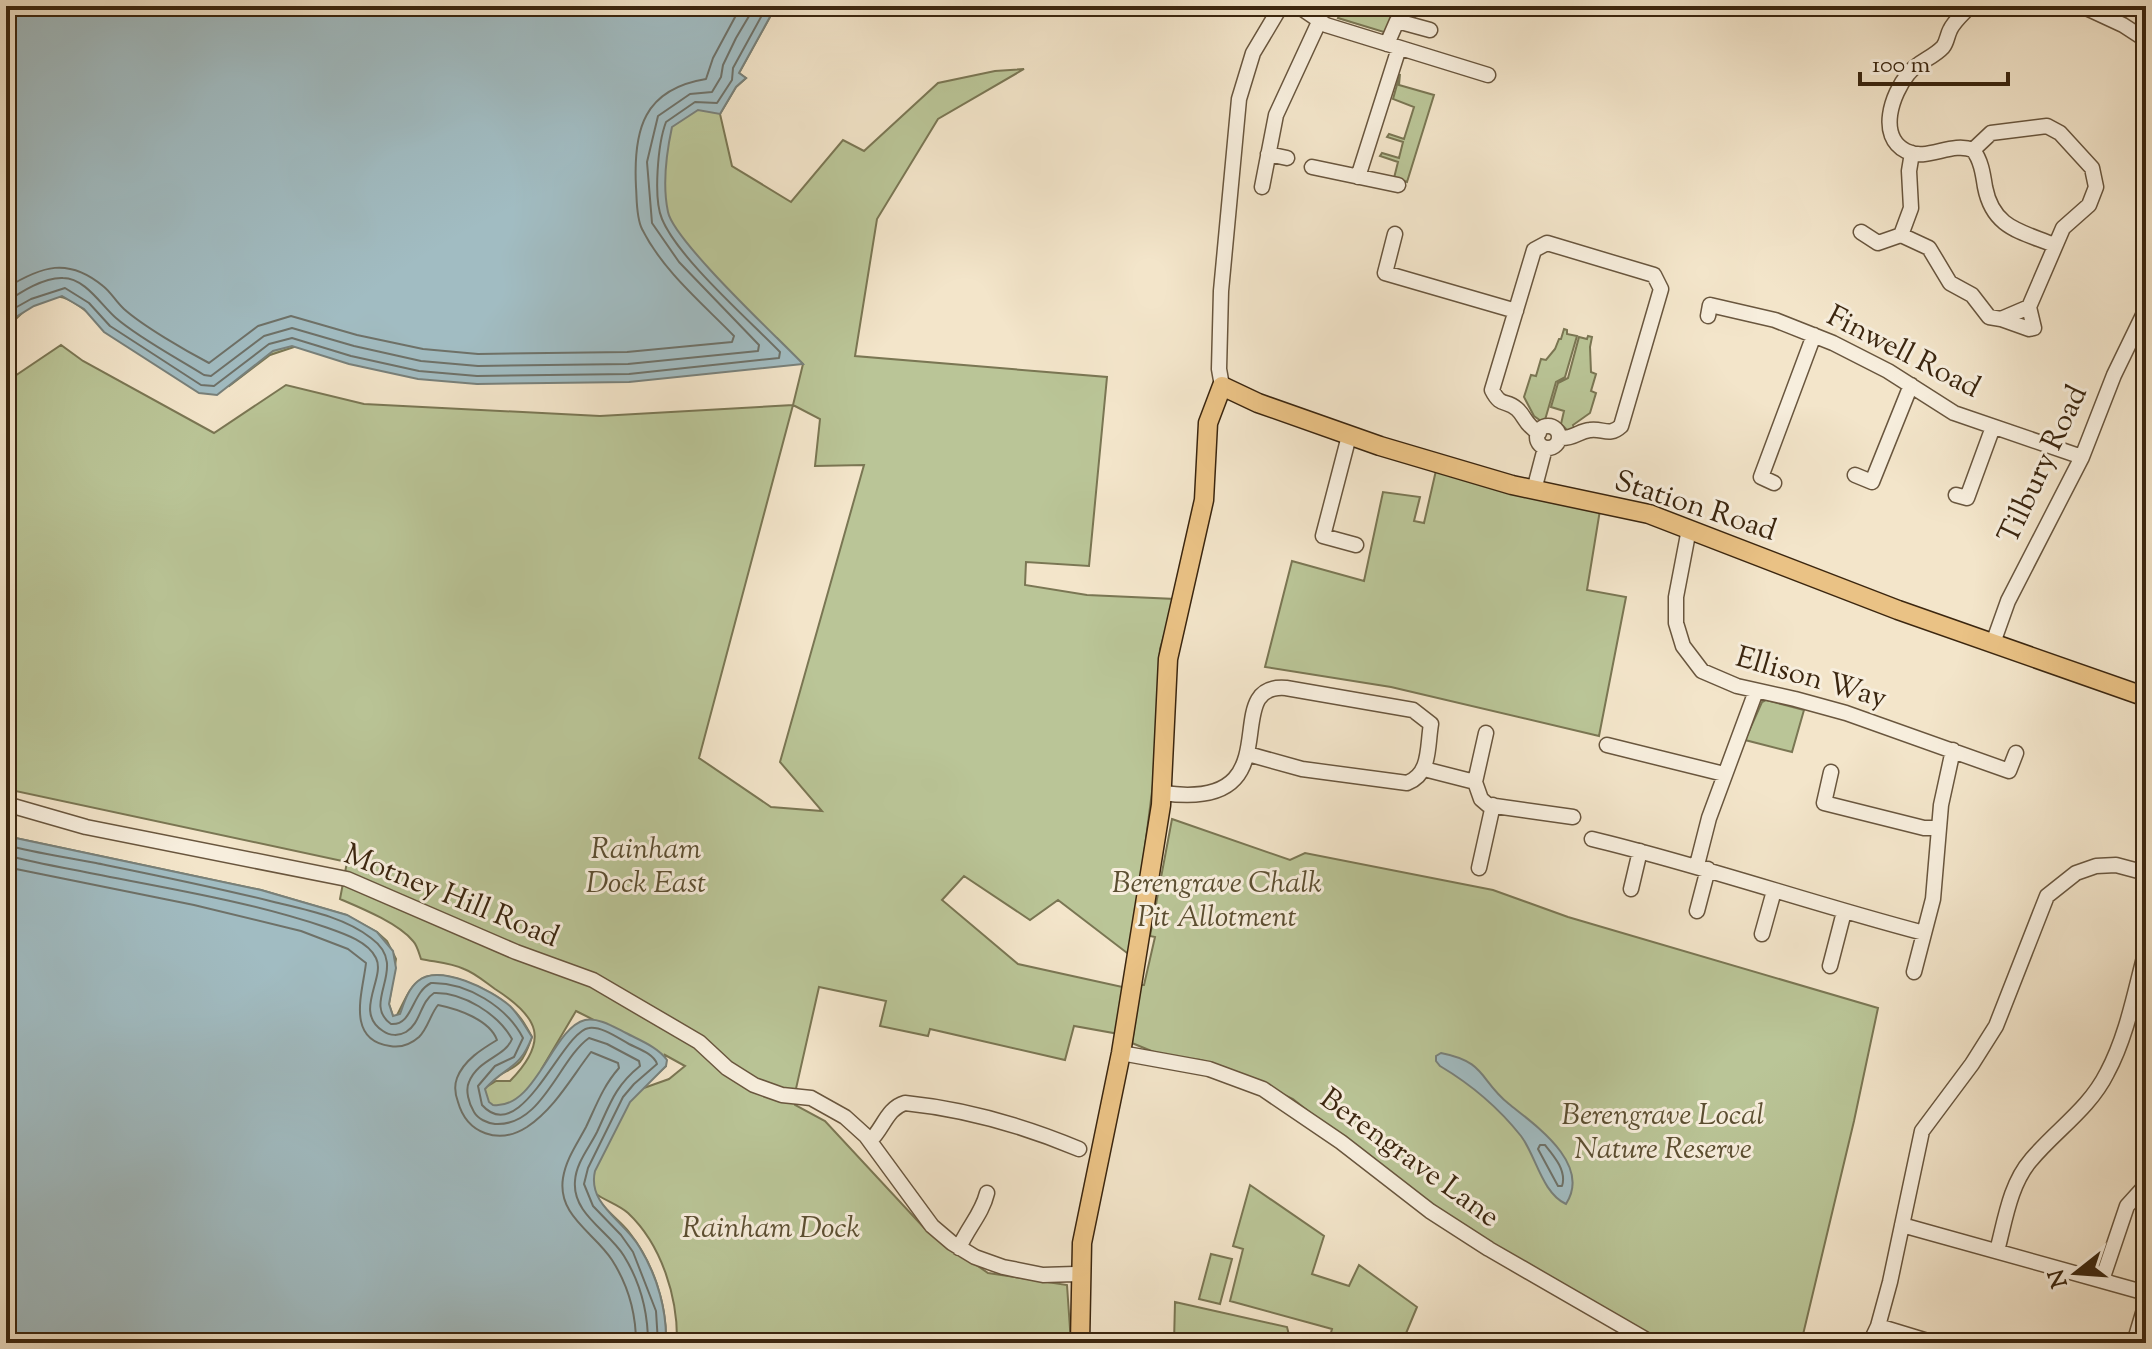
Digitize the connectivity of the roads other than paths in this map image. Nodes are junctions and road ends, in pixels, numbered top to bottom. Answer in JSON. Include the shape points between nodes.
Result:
{"nodes":[{"id":1,"x":1281,"y":6,"type":"edge"},
{"id":2,"x":1298,"y":6,"type":"edge"},
{"id":3,"x":1970,"y":6,"type":"edge"},
{"id":4,"x":2082,"y":6,"type":"edge"},
{"id":5,"x":1319,"y":22,"type":"junction"},
{"id":6,"x":1430,"y":30,"type":"dead end"},
{"id":7,"x":2146,"y":40,"type":"edge"},
{"id":8,"x":1393,"y":46,"type":"junction"},
{"id":9,"x":1488,"y":75,"type":"dead end"},
{"id":10,"x":1973,"y":150,"type":"junction"},
{"id":11,"x":1912,"y":153,"type":"junction"},
{"id":12,"x":1268,"y":154,"type":"junction"},
{"id":13,"x":1287,"y":158,"type":"dead end"},
{"id":14,"x":1312,"y":167,"type":"dead end"},
{"id":15,"x":1358,"y":177,"type":"junction"},
{"id":16,"x":1398,"y":185,"type":"dead end"},
{"id":17,"x":1262,"y":187,"type":"dead end"},
{"id":18,"x":1861,"y":232,"type":"dead end"},
{"id":19,"x":1395,"y":234,"type":"dead end"},
{"id":20,"x":1901,"y":235,"type":"junction"},
{"id":21,"x":2054,"y":245,"type":"junction"},
{"id":22,"x":2029,"y":307,"type":"junction"},
{"id":23,"x":2146,"y":309,"type":"edge"},
{"id":24,"x":1516,"y":311,"type":"junction"},
{"id":25,"x":1708,"y":316,"type":"dead end"},
{"id":26,"x":2001,"y":319,"type":"junction"},
{"id":27,"x":1814,"y":335,"type":"junction"},
{"id":28,"x":1911,"y":385,"type":"junction"},
{"id":29,"x":1222,"y":386,"type":"junction"},
{"id":30,"x":1993,"y":427,"type":"junction"},
{"id":31,"x":1539,"y":433,"type":"junction"},
{"id":32,"x":1349,"y":436,"type":"junction"},
{"id":33,"x":1559,"y":438,"type":"junction"},
{"id":34,"x":1545,"y":448,"type":"junction"},
{"id":35,"x":2082,"y":457,"type":"junction"},
{"id":36,"x":1855,"y":475,"type":"dead end"},
{"id":37,"x":1774,"y":483,"type":"dead end"},
{"id":38,"x":1534,"y":490,"type":"junction"},
{"id":39,"x":1956,"y":495,"type":"dead end"},
{"id":40,"x":1689,"y":529,"type":"junction"},
{"id":41,"x":1356,"y":545,"type":"dead end"},
{"id":42,"x":1993,"y":643,"type":"junction"},
{"id":43,"x":1756,"y":691,"type":"junction"},
{"id":44,"x":2146,"y":697,"type":"edge"},
{"id":45,"x":1486,"y":733,"type":"dead end"},
{"id":46,"x":1607,"y":745,"type":"dead end"},
{"id":47,"x":1953,"y":750,"type":"junction"},
{"id":48,"x":2016,"y":753,"type":"dead end"},
{"id":49,"x":1248,"y":754,"type":"junction"},
{"id":50,"x":1424,"y":769,"type":"junction"},
{"id":51,"x":1831,"y":772,"type":"dead end"},
{"id":52,"x":1724,"y":774,"type":"junction"},
{"id":53,"x":1475,"y":782,"type":"junction"},
{"id":54,"x":1163,"y":793,"type":"junction"},
{"id":55,"x":6,"y":804,"type":"edge"},
{"id":56,"x":1493,"y":805,"type":"junction"},
{"id":57,"x":1573,"y":817,"type":"dead end"},
{"id":58,"x":1939,"y":828,"type":"junction"},
{"id":59,"x":1592,"y":839,"type":"dead end"},
{"id":60,"x":1640,"y":851,"type":"junction"},
{"id":61,"x":1702,"y":867,"type":"junction"},
{"id":62,"x":1479,"y":868,"type":"dead end"},
{"id":63,"x":2146,"y":873,"type":"edge"},
{"id":64,"x":1631,"y":889,"type":"dead end"},
{"id":65,"x":1774,"y":891,"type":"junction"},
{"id":66,"x":1697,"y":911,"type":"dead end"},
{"id":67,"x":1844,"y":912,"type":"junction"},
{"id":68,"x":1924,"y":933,"type":"junction"},
{"id":69,"x":1762,"y":934,"type":"dead end"},
{"id":70,"x":2146,"y":950,"type":"edge"},
{"id":71,"x":1836,"y":960,"type":"dead end"},
{"id":72,"x":1914,"y":972,"type":"dead end"},
{"id":73,"x":1121,"y":1053,"type":"junction"},
{"id":74,"x":870,"y":1141,"type":"junction"},
{"id":75,"x":1079,"y":1149,"type":"dead end"},
{"id":76,"x":2146,"y":1185,"type":"edge"},
{"id":77,"x":987,"y":1193,"type":"dead end"},
{"id":78,"x":1902,"y":1225,"type":"junction"},
{"id":79,"x":959,"y":1248,"type":"junction"},
{"id":80,"x":1997,"y":1251,"type":"junction"},
{"id":81,"x":1082,"y":1277,"type":"junction"},
{"id":82,"x":2102,"y":1280,"type":"junction"},
{"id":83,"x":2146,"y":1293,"type":"edge"},
{"id":84,"x":2146,"y":1303,"type":"edge"},
{"id":85,"x":1878,"y":1326,"type":"junction"},
{"id":86,"x":1080,"y":1343,"type":"edge"},
{"id":87,"x":1652,"y":1343,"type":"edge"},
{"id":88,"x":1870,"y":1343,"type":"edge"},
{"id":89,"x":1934,"y":1343,"type":"edge"},
{"id":90,"x":2134,"y":1343,"type":"edge"}],
"edges":[{"from":1,"to":29,"type":"street","via":[[1253,53],[1239,99],[1222,276]]},
{"from":2,"to":5,"type":"street"},
{"from":3,"to":11,"type":"street","via":[[1944,46],[1908,74],[1895,100],[1891,135]]},
{"from":4,"to":7,"type":"street"},
{"from":5,"to":8,"type":"street"},
{"from":5,"to":12,"type":"street","via":[[1278,108]]},
{"from":6,"to":8,"type":"street","via":[[1397,21]]},
{"from":8,"to":9,"type":"street"},
{"from":8,"to":15,"type":"street"},
{"from":10,"to":11,"type":"street","via":[[1960,146]]},
{"from":10,"to":21,"type":"street","via":[[2000,221]]},
{"from":10,"to":21,"type":"street","via":[[1991,133],[2047,126],[2083,158],[2094,172],[2094,194]]},
{"from":11,"to":20,"type":"street","via":[[1911,208]]},
{"from":12,"to":13,"type":"street"},
{"from":12,"to":17,"type":"street"},
{"from":14,"to":15,"type":"street"},
{"from":15,"to":16,"type":"street"},
{"from":18,"to":20,"type":"street","via":[[1878,243]]},
{"from":19,"to":24,"type":"street","via":[[1385,273]]},
{"from":20,"to":26,"type":"street","via":[[1929,248],[1950,283],[1972,295],[1989,317]]},
{"from":21,"to":22,"type":"street"},
{"from":22,"to":26,"type":"street"},
{"from":22,"to":26,"type":"street","via":[[2034,328]]},
{"from":23,"to":35,"type":"street","name":"Tilbury Road"},
{"from":24,"to":31,"type":"street","via":[[1492,390],[1499,402],[1518,409],[1526,425]]},
{"from":24,"to":33,"type":"street","via":[[1534,250],[1547,243],[1654,275],[1659,281],[1621,426],[1608,433],[1590,430]]},
{"from":25,"to":27,"type":"street","name":"Finwell Road","via":[[1710,305]]},
{"from":27,"to":28,"type":"street","name":"Finwell Road"},
{"from":27,"to":37,"type":"street","via":[[1761,477]]},
{"from":28,"to":30,"type":"street","name":"Finwell Road","via":[[1954,413]]},
{"from":28,"to":36,"type":"street","via":[[1872,482]]},
{"from":29,"to":32,"type":"main road","name":"Station Road"},
{"from":29,"to":54,"type":"main road","via":[[1208,423],[1204,500],[1167,664]]},
{"from":30,"to":35,"type":"street","name":"Finwell Road"},
{"from":30,"to":39,"type":"street","via":[[1967,498]]},
{"from":31,"to":33,"type":"street","via":[[1552,427]]},
{"from":31,"to":34,"type":"street"},
{"from":32,"to":38,"type":"main road","name":"Station Road"},
{"from":32,"to":41,"type":"street","via":[[1323,536]]},
{"from":33,"to":34,"type":"street"},
{"from":34,"to":38,"type":"street"},
{"from":35,"to":42,"type":"street","name":"Tilbury Road","via":[[2008,601]]},
{"from":38,"to":40,"type":"main road","name":"Station Road","via":[[1649,514]]},
{"from":40,"to":42,"type":"main road","name":"Station Road"},
{"from":40,"to":43,"type":"street","name":"Ellison Way","via":[[1675,611],[1683,646],[1711,677]]},
{"from":42,"to":44,"type":"main road","name":"Station Road"},
{"from":43,"to":47,"type":"street","name":"Ellison Way","via":[[1846,713]]},
{"from":43,"to":52,"type":"street"},
{"from":45,"to":53,"type":"street"},
{"from":46,"to":52,"type":"street"},
{"from":47,"to":48,"type":"street","name":"Ellison Way","via":[[2009,771]]},
{"from":47,"to":58,"type":"street"},
{"from":49,"to":50,"type":"street","via":[[1302,769],[1407,783]]},
{"from":49,"to":50,"type":"street","via":[[1256,701],[1266,690],[1284,687],[1413,710],[1431,724]]},
{"from":49,"to":54,"type":"street","via":[[1233,780],[1218,791],[1195,796]]},
{"from":50,"to":53,"type":"street"},
{"from":51,"to":58,"type":"street","via":[[1824,803]]},
{"from":52,"to":61,"type":"street"},
{"from":53,"to":56,"type":"street","via":[[1481,799]]},
{"from":54,"to":73,"type":"main road"},
{"from":55,"to":74,"type":"street","name":"Motney Hill Road","via":[[86,827],[347,879],[593,980],[699,1042],[754,1085],[816,1100]]},
{"from":56,"to":57,"type":"street"},
{"from":56,"to":62,"type":"street"},
{"from":58,"to":68,"type":"street","via":[[1933,899]]},
{"from":59,"to":60,"type":"street"},
{"from":60,"to":61,"type":"street"},
{"from":60,"to":64,"type":"street"},
{"from":61,"to":65,"type":"street"},
{"from":61,"to":66,"type":"street"},
{"from":63,"to":78,"type":"street","via":[[2096,866],[2076,873],[2047,896],[1996,1026],[1922,1131]]},
{"from":65,"to":67,"type":"street"},
{"from":65,"to":69,"type":"street"},
{"from":67,"to":68,"type":"street"},
{"from":67,"to":71,"type":"street"},
{"from":68,"to":72,"type":"street"},
{"from":70,"to":80,"type":"street","via":[[2124,1033],[2107,1073],[2080,1112],[2029,1162],[2016,1186]]},
{"from":73,"to":81,"type":"main road","via":[[1090,1197]]},
{"from":73,"to":87,"type":"street","name":"Berengrave Lane","via":[[1209,1069],[1263,1089],[1430,1211]]},
{"from":74,"to":75,"type":"street","via":[[893,1109],[907,1103],[996,1121]]},
{"from":74,"to":79,"type":"street","name":"Motney Hill Road","via":[[932,1226]]},
{"from":76,"to":82,"type":"street","via":[[2127,1206]]},
{"from":77,"to":79,"type":"street"},
{"from":78,"to":80,"type":"street"},
{"from":78,"to":85,"type":"street"},
{"from":79,"to":81,"type":"street","name":"Motney Hill Road","via":[[1003,1267]]},
{"from":80,"to":82,"type":"street"},
{"from":81,"to":86,"type":"main road"},
{"from":82,"to":83,"type":"street"},
{"from":84,"to":90,"type":"street"},
{"from":85,"to":88,"type":"street"},
{"from":85,"to":89,"type":"street"}]}
